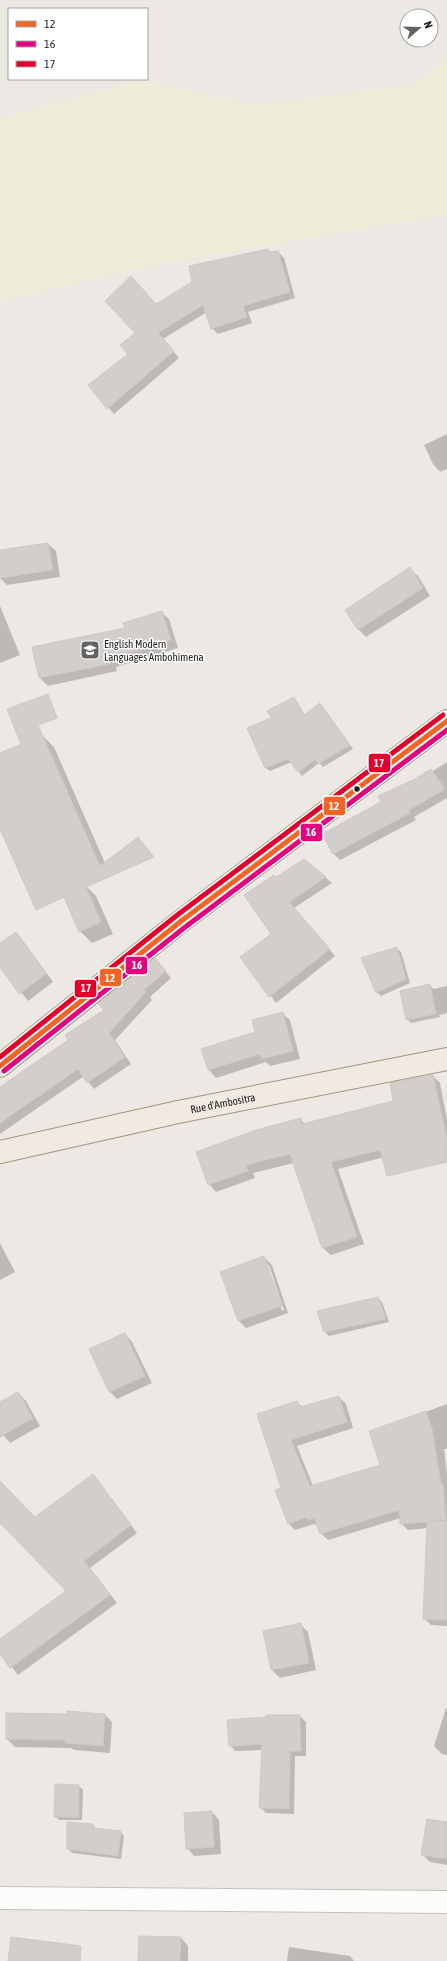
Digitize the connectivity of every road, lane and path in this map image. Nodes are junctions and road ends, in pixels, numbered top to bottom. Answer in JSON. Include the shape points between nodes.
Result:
{"nodes":[{"id":1,"x":447,"y":721,"type":"edge"},
{"id":2,"x":447,"y":1059,"type":"edge"},
{"id":3,"x":0,"y":1066,"type":"edge"},
{"id":4,"x":0,"y":1152,"type":"edge"},
{"id":5,"x":0,"y":1898,"type":"edge"},
{"id":6,"x":447,"y":1902,"type":"edge"}],
"edges":[{"from":1,"to":3,"type":"main road","via":[[180,922]]},
{"from":2,"to":4,"type":"main road","name":"Rue d'Ambositra","via":[[178,1112]]},
{"from":5,"to":6,"type":"street"}]}
